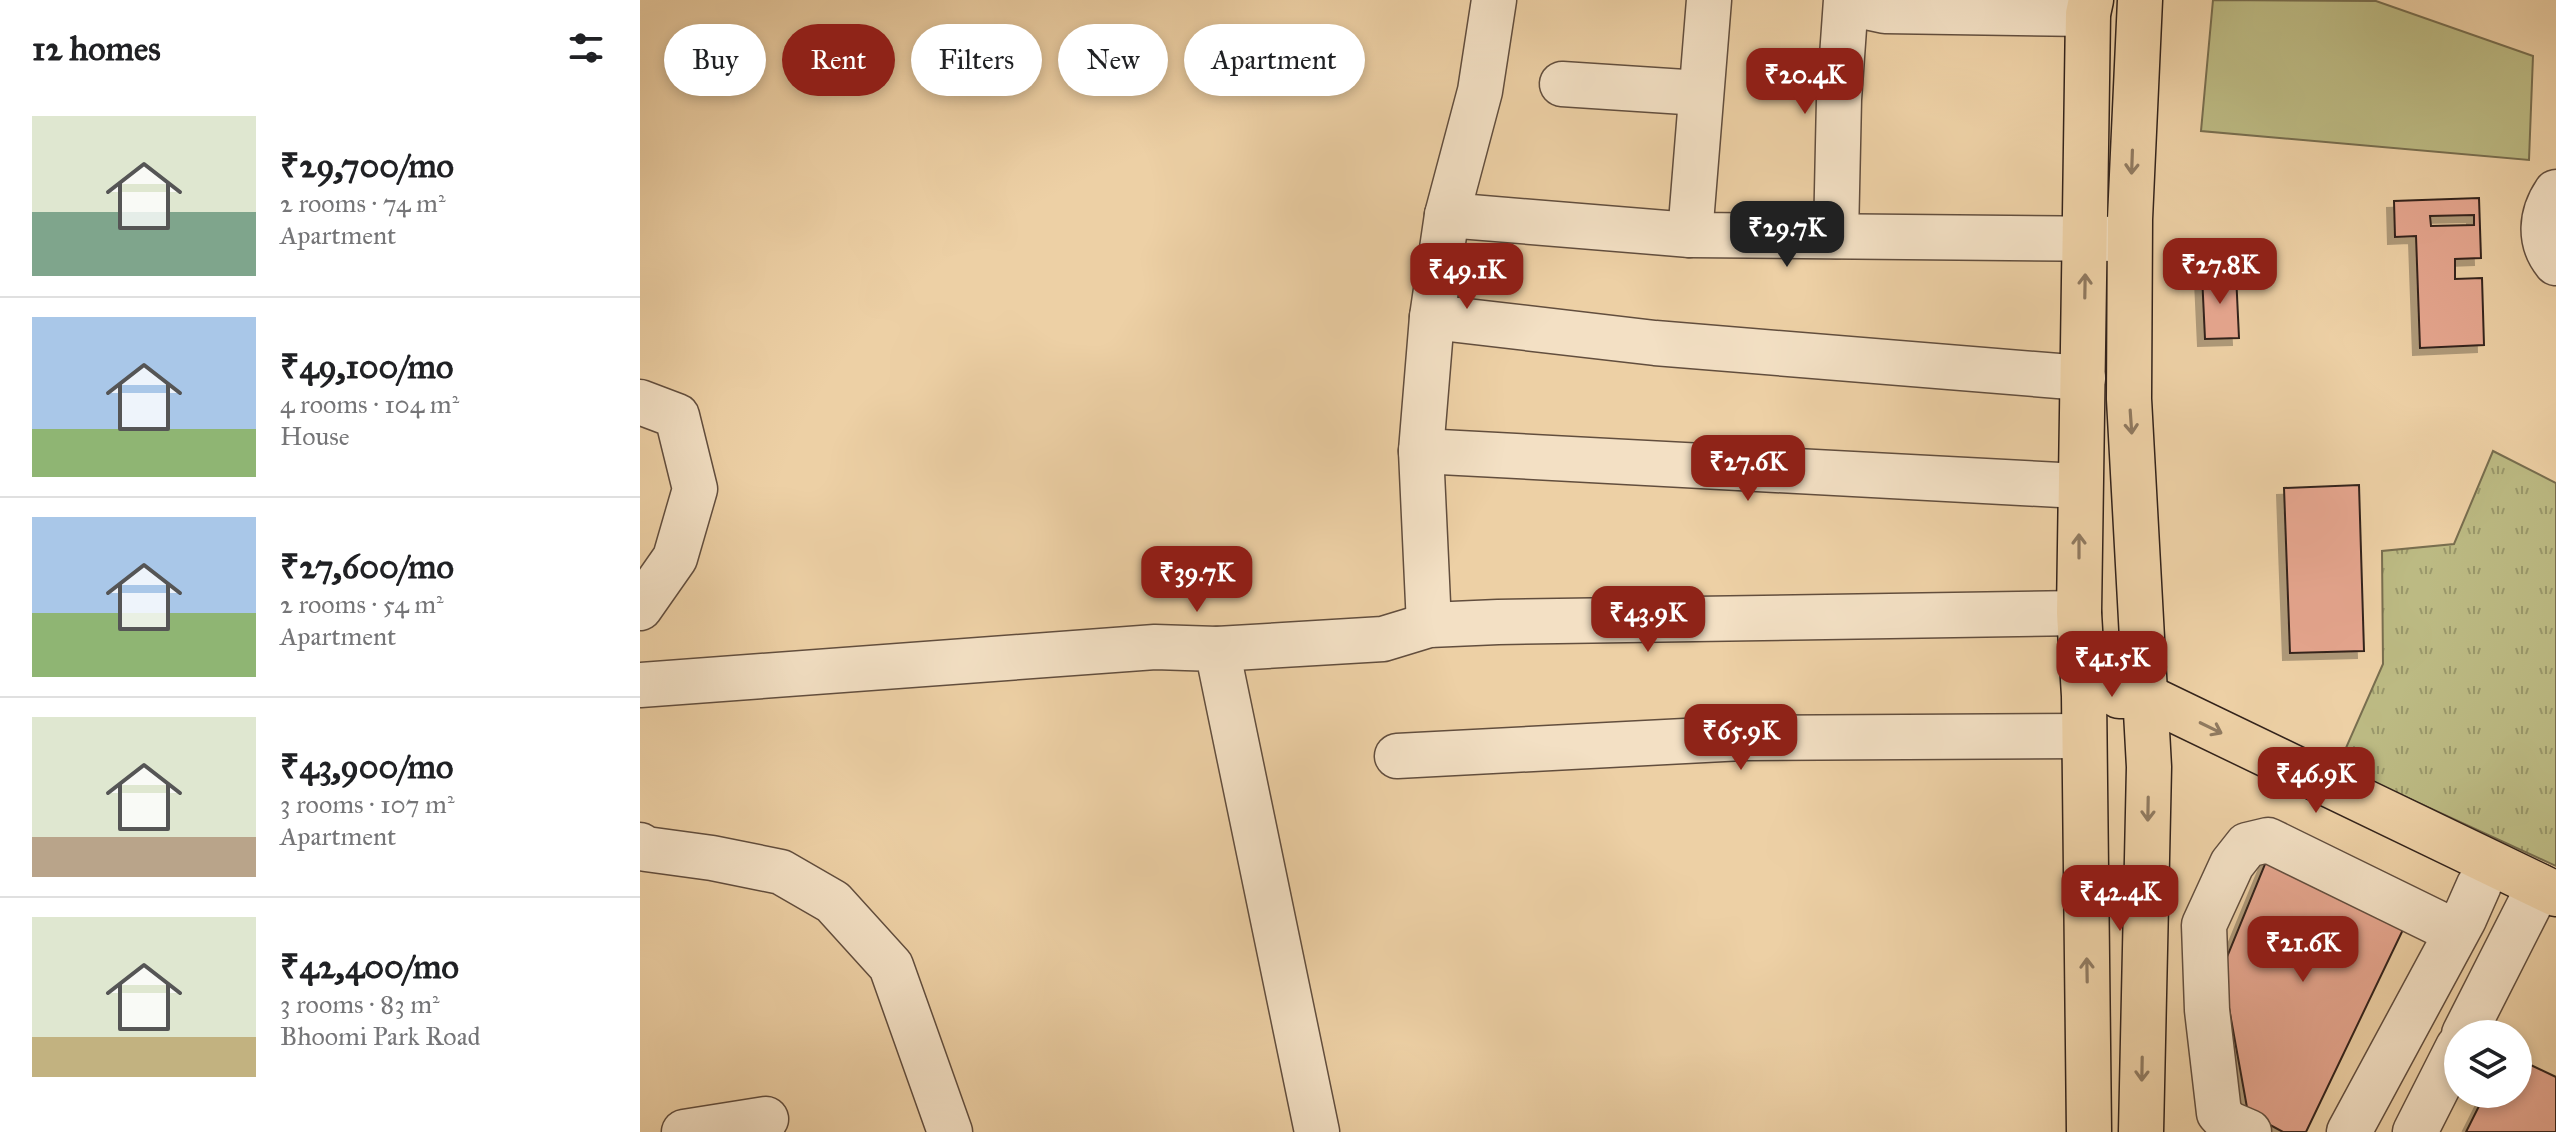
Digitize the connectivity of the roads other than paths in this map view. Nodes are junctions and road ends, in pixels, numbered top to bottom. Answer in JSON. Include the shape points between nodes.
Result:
{"nodes":[{"id":1,"x":1494,"y":0,"type":"edge"},
{"id":2,"x":1709,"y":0,"type":"edge"},
{"id":3,"x":1849,"y":0,"type":"edge"},
{"id":4,"x":2140,"y":0,"type":"edge"},
{"id":5,"x":2089,"y":7,"type":"edge"},
{"id":6,"x":1562,"y":84,"type":"dead end"},
{"id":7,"x":1700,"y":93,"type":"junction"},
{"id":8,"x":2134,"y":117,"type":"junction"},
{"id":9,"x":2087,"y":118,"type":"junction"},
{"id":10,"x":2556,"y":192,"type":"edge"},
{"id":11,"x":1447,"y":215,"type":"junction"},
{"id":12,"x":1690,"y":235,"type":"junction"},
{"id":13,"x":1836,"y":236,"type":"junction"},
{"id":14,"x":2086,"y":239,"type":"junction"},
{"id":15,"x":2130,"y":239,"type":"junction"},
{"id":16,"x":2556,"y":263,"type":"edge"},
{"id":17,"x":1432,"y":317,"type":"junction"},
{"id":18,"x":2083,"y":378,"type":"junction"},
{"id":19,"x":640,"y":402,"type":"edge"},
{"id":20,"x":1421,"y":451,"type":"junction"},
{"id":21,"x":2079,"y":486,"type":"junction"},
{"id":22,"x":640,"y":608,"type":"edge"},
{"id":23,"x":2079,"y":613,"type":"junction"},
{"id":24,"x":1429,"y":625,"type":"junction"},
{"id":25,"x":1217,"y":649,"type":"junction"},
{"id":26,"x":640,"y":685,"type":"edge"},
{"id":27,"x":2146,"y":713,"type":"junction"},
{"id":28,"x":2084,"y":716,"type":"junction"},
{"id":29,"x":1397,"y":756,"type":"dead end"},
{"id":30,"x":2298,"y":785,"type":"junction"},
{"id":31,"x":640,"y":845,"type":"edge"},
{"id":32,"x":2479,"y":885,"type":"junction"},
{"id":33,"x":2544,"y":903,"type":"edge"},
{"id":34,"x":2456,"y":932,"type":"junction"},
{"id":35,"x":2206,"y":980,"type":"junction"},
{"id":36,"x":2144,"y":982,"type":"junction"},
{"id":37,"x":2473,"y":1020,"type":"edge"},
{"id":38,"x":2444,"y":1075,"type":"edge"},
{"id":39,"x":766,"y":1119,"type":"dead end"},
{"id":40,"x":684,"y":1132,"type":"edge"},
{"id":41,"x":950,"y":1132,"type":"edge"},
{"id":42,"x":1317,"y":1132,"type":"edge"},
{"id":43,"x":2089,"y":1132,"type":"edge"},
{"id":44,"x":2141,"y":1132,"type":"edge"},
{"id":45,"x":2249,"y":1132,"type":"edge"},
{"id":46,"x":2349,"y":1132,"type":"edge"},
{"id":47,"x":2415,"y":1132,"type":"edge"}],
"edges":[{"from":1,"to":11,"type":"street","via":[[1480,91]]},
{"from":2,"to":7,"type":"street"},
{"from":3,"to":5,"type":"street","via":[[1885,11]]},
{"from":3,"to":13,"type":"street","via":[[1839,99]]},
{"from":4,"to":8,"type":"main road"},
{"from":5,"to":9,"type":"main road"},
{"from":6,"to":7,"type":"street"},
{"from":7,"to":12,"type":"street"},
{"from":8,"to":9,"type":"main road"},
{"from":8,"to":15,"type":"main road","one_way":true},
{"from":9,"to":14,"type":"main road"},
{"from":10,"to":16,"type":"street","via":[[2543,222]]},
{"from":11,"to":12,"type":"street"},
{"from":11,"to":17,"type":"street"},
{"from":12,"to":13,"type":"street"},
{"from":13,"to":14,"type":"street"},
{"from":14,"to":15,"type":"street"},
{"from":18,"to":14,"type":"main road","one_way":true},
{"from":15,"to":27,"type":"main road","one_way":true,"via":[[2129,399]]},
{"from":17,"to":18,"type":"street","via":[[1655,343]]},
{"from":17,"to":20,"type":"street"},
{"from":18,"to":21,"type":"main road"},
{"from":19,"to":22,"type":"street","via":[[677,416],[695,489],[675,558]]},
{"from":20,"to":21,"type":"street"},
{"from":20,"to":24,"type":"street"},
{"from":23,"to":21,"type":"main road","one_way":true},
{"from":23,"to":24,"type":"street"},
{"from":23,"to":28,"type":"main road"},
{"from":24,"to":25,"type":"street","via":[[1383,639]]},
{"from":25,"to":26,"type":"street","via":[[1155,647]]},
{"from":25,"to":42,"type":"street"},
{"from":27,"to":28,"type":"main road"},
{"from":27,"to":30,"type":"main road"},
{"from":27,"to":36,"type":"main road","one_way":true},
{"from":28,"to":29,"type":"street"},
{"from":43,"to":28,"type":"main road","one_way":true},
{"from":30,"to":32,"type":"main road"},
{"from":30,"to":33,"type":"main road"},
{"from":31,"to":41,"type":"street","via":[[781,872],[833,902],[891,966]]},
{"from":32,"to":33,"type":"main road"},
{"from":32,"to":34,"type":"street"},
{"from":33,"to":37,"type":"street"},
{"from":34,"to":35,"type":"street","via":[[2268,840],[2247,845],[2232,864],[2204,925]]},
{"from":34,"to":46,"type":"street"},
{"from":35,"to":36,"type":"street"},
{"from":35,"to":45,"type":"street","via":[[2219,1113]]},
{"from":36,"to":44,"type":"main road","one_way":true},
{"from":38,"to":47,"type":"street"},
{"from":39,"to":40,"type":"street"}]}
